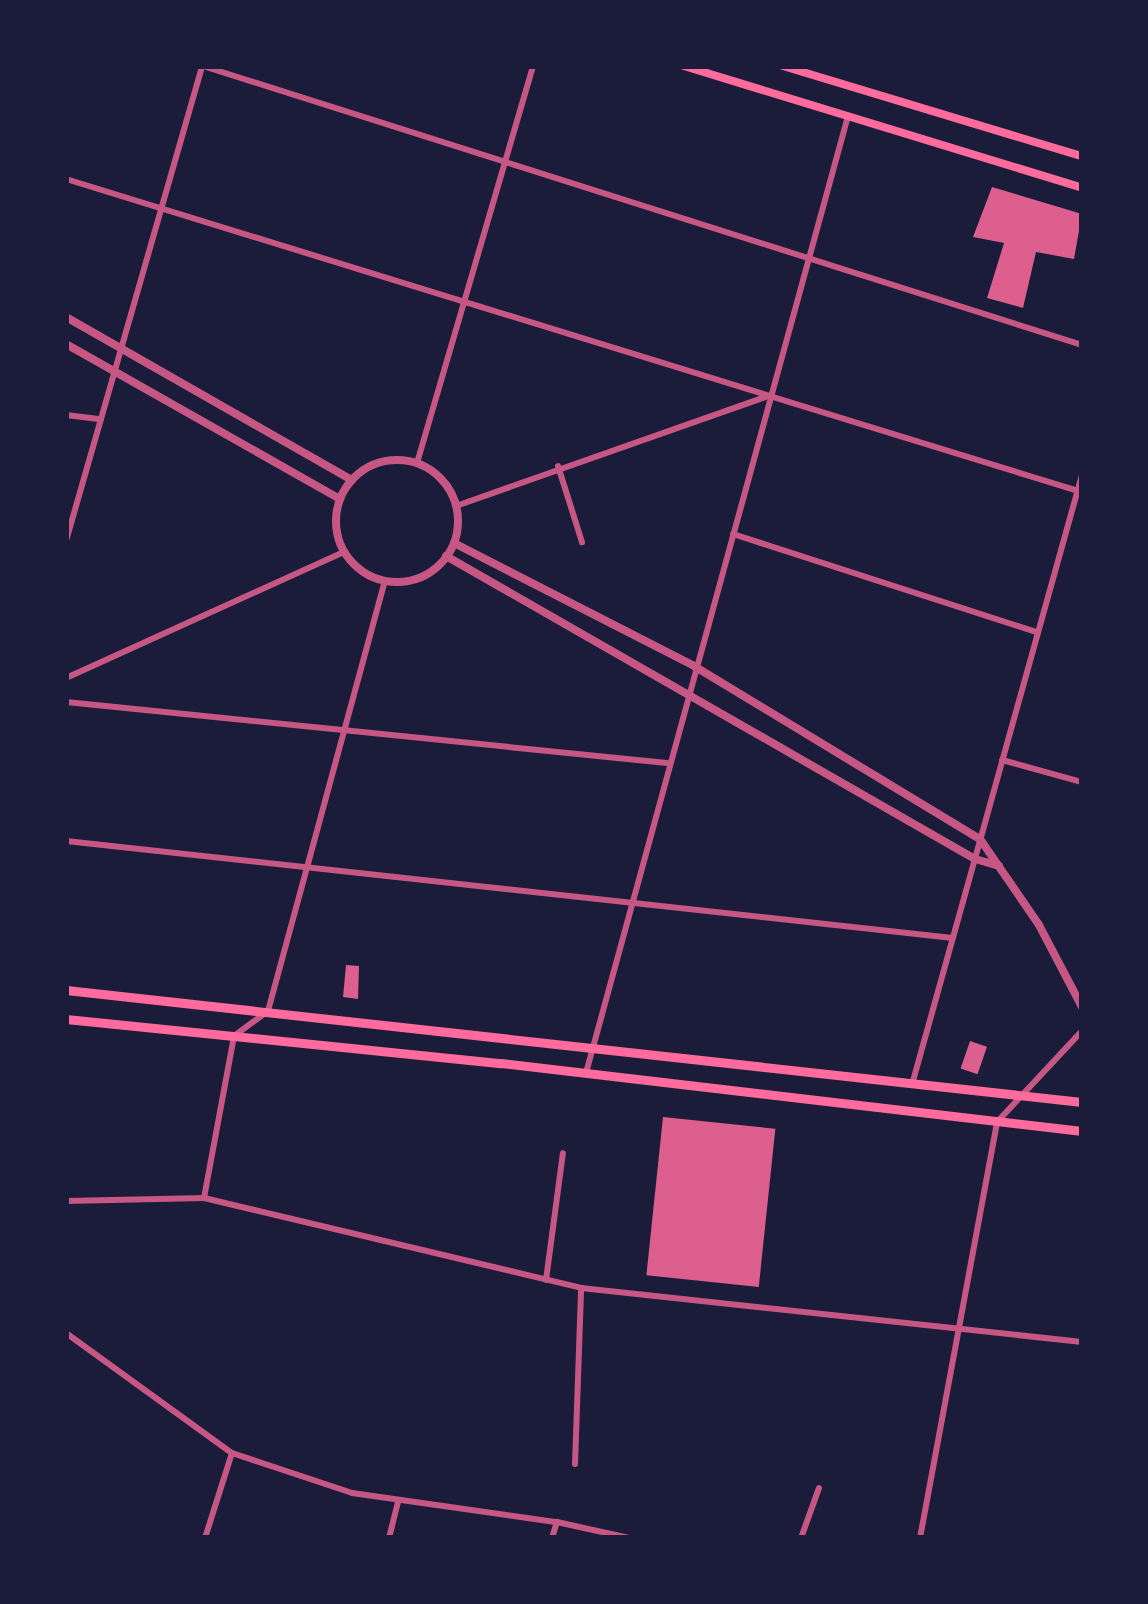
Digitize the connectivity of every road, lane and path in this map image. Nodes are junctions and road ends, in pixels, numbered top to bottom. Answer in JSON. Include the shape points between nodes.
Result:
{"nodes":[{"id":1,"x":202,"y":66,"type":"edge"},
{"id":2,"x":533,"y":66,"type":"edge"},
{"id":3,"x":684,"y":66,"type":"edge"},
{"id":4,"x":783,"y":66,"type":"edge"},
{"id":5,"x":848,"y":116,"type":"junction"},
{"id":6,"x":1082,"y":156,"type":"edge"},
{"id":7,"x":506,"y":163,"type":"junction"},
{"id":8,"x":66,"y":179,"type":"edge"},
{"id":9,"x":1082,"y":188,"type":"edge"},
{"id":10,"x":163,"y":208,"type":"junction"},
{"id":11,"x":808,"y":258,"type":"junction"},
{"id":12,"x":466,"y":304,"type":"junction"},
{"id":13,"x":66,"y":317,"type":"edge"},
{"id":14,"x":66,"y":344,"type":"edge"},
{"id":15,"x":1082,"y":345,"type":"edge"},
{"id":16,"x":122,"y":347,"type":"junction"},
{"id":17,"x":115,"y":371,"type":"junction"},
{"id":18,"x":770,"y":395,"type":"junction"},
{"id":19,"x":66,"y":416,"type":"edge"},
{"id":20,"x":101,"y":419,"type":"junction"},
{"id":21,"x":417,"y":463,"type":"junction"},
{"id":22,"x":558,"y":466,"type":"junction"},
{"id":23,"x":1082,"y":475,"type":"edge"},
{"id":24,"x":352,"y":479,"type":"junction"},
{"id":25,"x":1078,"y":491,"type":"junction"},
{"id":26,"x":340,"y":499,"type":"junction"},
{"id":27,"x":456,"y":506,"type":"junction"},
{"id":28,"x":732,"y":534,"type":"junction"},
{"id":29,"x":66,"y":541,"type":"edge"},
{"id":30,"x":582,"y":542,"type":"dead end"},
{"id":31,"x":454,"y":543,"type":"junction"},
{"id":32,"x":344,"y":552,"type":"junction"},
{"id":33,"x":446,"y":556,"type":"junction"},
{"id":34,"x":386,"y":581,"type":"junction"},
{"id":35,"x":1037,"y":632,"type":"junction"},
{"id":36,"x":694,"y":666,"type":"junction"},
{"id":37,"x":66,"y":678,"type":"edge"},
{"id":38,"x":686,"y":695,"type":"junction"},
{"id":39,"x":66,"y":702,"type":"edge"},
{"id":40,"x":345,"y":730,"type":"junction"},
{"id":41,"x":1002,"y":760,"type":"junction"},
{"id":42,"x":667,"y":764,"type":"junction"},
{"id":43,"x":1082,"y":782,"type":"edge"},
{"id":44,"x":980,"y":839,"type":"junction"},
{"id":45,"x":66,"y":841,"type":"edge"},
{"id":46,"x":975,"y":859,"type":"junction"},
{"id":47,"x":306,"y":866,"type":"junction"},
{"id":48,"x":1002,"y":867,"type":"junction"},
{"id":49,"x":628,"y":905,"type":"junction"},
{"id":50,"x":953,"y":938,"type":"junction"},
{"id":51,"x":66,"y":990,"type":"edge"},
{"id":52,"x":1082,"y":1006,"type":"edge"},
{"id":53,"x":268,"y":1012,"type":"junction"},
{"id":54,"x":66,"y":1019,"type":"edge"},
{"id":55,"x":1082,"y":1031,"type":"edge"},
{"id":56,"x":235,"y":1036,"type":"junction"},
{"id":57,"x":593,"y":1046,"type":"junction"},
{"id":58,"x":586,"y":1073,"type":"junction"},
{"id":59,"x":913,"y":1081,"type":"junction"},
{"id":60,"x":1021,"y":1095,"type":"junction"},
{"id":61,"x":1082,"y":1102,"type":"edge"},
{"id":62,"x":997,"y":1122,"type":"junction"},
{"id":63,"x":1082,"y":1131,"type":"edge"},
{"id":64,"x":563,"y":1153,"type":"dead end"},
{"id":65,"x":204,"y":1198,"type":"junction"},
{"id":66,"x":66,"y":1201,"type":"edge"},
{"id":67,"x":546,"y":1280,"type":"junction"},
{"id":68,"x":581,"y":1288,"type":"junction"},
{"id":69,"x":958,"y":1328,"type":"junction"},
{"id":70,"x":66,"y":1333,"type":"edge"},
{"id":71,"x":1082,"y":1342,"type":"edge"},
{"id":72,"x":232,"y":1453,"type":"junction"},
{"id":73,"x":575,"y":1464,"type":"dead end"},
{"id":74,"x":819,"y":1488,"type":"dead end"},
{"id":75,"x":398,"y":1502,"type":"junction"},
{"id":76,"x":557,"y":1522,"type":"junction"},
{"id":77,"x":206,"y":1538,"type":"edge"},
{"id":78,"x":389,"y":1538,"type":"edge"},
{"id":79,"x":552,"y":1538,"type":"edge"},
{"id":80,"x":628,"y":1538,"type":"edge"},
{"id":81,"x":801,"y":1538,"type":"edge"},
{"id":82,"x":920,"y":1538,"type":"edge"}],
"edges":[{"from":1,"to":7,"type":"street"},
{"from":1,"to":10,"type":"street"},
{"from":2,"to":7,"type":"street"},
{"from":3,"to":5,"type":"main road"},
{"from":4,"to":6,"type":"main road"},
{"from":5,"to":9,"type":"main road"},
{"from":5,"to":11,"type":"street"},
{"from":7,"to":11,"type":"street"},
{"from":7,"to":12,"type":"street"},
{"from":8,"to":10,"type":"street"},
{"from":10,"to":12,"type":"street"},
{"from":10,"to":16,"type":"street"},
{"from":11,"to":15,"type":"street"},
{"from":11,"to":18,"type":"street"},
{"from":12,"to":18,"type":"street"},
{"from":12,"to":21,"type":"street"},
{"from":13,"to":16,"type":"street"},
{"from":14,"to":17,"type":"street"},
{"from":16,"to":17,"type":"street"},
{"from":16,"to":24,"type":"street"},
{"from":17,"to":20,"type":"street"},
{"from":17,"to":26,"type":"street"},
{"from":18,"to":22,"type":"street"},
{"from":18,"to":25,"type":"street"},
{"from":18,"to":28,"type":"street"},
{"from":19,"to":20,"type":"street"},
{"from":20,"to":29,"type":"street"},
{"from":21,"to":24,"type":"street","via":[[378,463]]},
{"from":21,"to":27,"type":"street","via":[[443,481]]},
{"from":22,"to":27,"type":"street"},
{"from":22,"to":30,"type":"street"},
{"from":23,"to":25,"type":"street"},
{"from":24,"to":26,"type":"street"},
{"from":25,"to":35,"type":"street"},
{"from":26,"to":32,"type":"street","via":[[336,528]]},
{"from":27,"to":31,"type":"street"},
{"from":28,"to":35,"type":"street"},
{"from":28,"to":36,"type":"street"},
{"from":31,"to":33,"type":"street"},
{"from":31,"to":36,"type":"street"},
{"from":32,"to":34,"type":"street"},
{"from":32,"to":37,"type":"street"},
{"from":33,"to":34,"type":"street","via":[[413,580]]},
{"from":33,"to":38,"type":"street"},
{"from":34,"to":40,"type":"street"},
{"from":35,"to":41,"type":"street"},
{"from":36,"to":38,"type":"street"},
{"from":36,"to":44,"type":"street"},
{"from":38,"to":42,"type":"street"},
{"from":38,"to":46,"type":"street"},
{"from":39,"to":40,"type":"street"},
{"from":40,"to":42,"type":"street"},
{"from":40,"to":47,"type":"street"},
{"from":41,"to":43,"type":"street"},
{"from":41,"to":44,"type":"street"},
{"from":42,"to":49,"type":"street"},
{"from":44,"to":46,"type":"street"},
{"from":44,"to":48,"type":"street"},
{"from":45,"to":47,"type":"street"},
{"from":46,"to":48,"type":"street"},
{"from":46,"to":50,"type":"street"},
{"from":47,"to":49,"type":"street"},
{"from":47,"to":53,"type":"street"},
{"from":48,"to":52,"type":"street"},
{"from":49,"to":50,"type":"street"},
{"from":49,"to":57,"type":"street"},
{"from":50,"to":59,"type":"street"},
{"from":51,"to":53,"type":"main road"},
{"from":53,"to":56,"type":"street"},
{"from":53,"to":57,"type":"main road"},
{"from":54,"to":56,"type":"main road"},
{"from":55,"to":60,"type":"street"},
{"from":56,"to":58,"type":"main road"},
{"from":56,"to":65,"type":"street"},
{"from":57,"to":58,"type":"street"},
{"from":57,"to":59,"type":"main road"},
{"from":58,"to":62,"type":"main road"},
{"from":59,"to":60,"type":"main road"},
{"from":60,"to":61,"type":"main road"},
{"from":60,"to":62,"type":"street"},
{"from":62,"to":63,"type":"main road"},
{"from":62,"to":69,"type":"street"},
{"from":64,"to":67,"type":"street"},
{"from":65,"to":66,"type":"street"},
{"from":65,"to":67,"type":"street"},
{"from":67,"to":68,"type":"street"},
{"from":68,"to":69,"type":"street"},
{"from":68,"to":73,"type":"street"},
{"from":69,"to":71,"type":"street"},
{"from":69,"to":82,"type":"street"},
{"from":70,"to":72,"type":"street"},
{"from":72,"to":75,"type":"street"},
{"from":72,"to":77,"type":"street"},
{"from":74,"to":81,"type":"street"},
{"from":75,"to":76,"type":"street"},
{"from":75,"to":78,"type":"street"},
{"from":76,"to":79,"type":"street"},
{"from":76,"to":80,"type":"street"}]}
